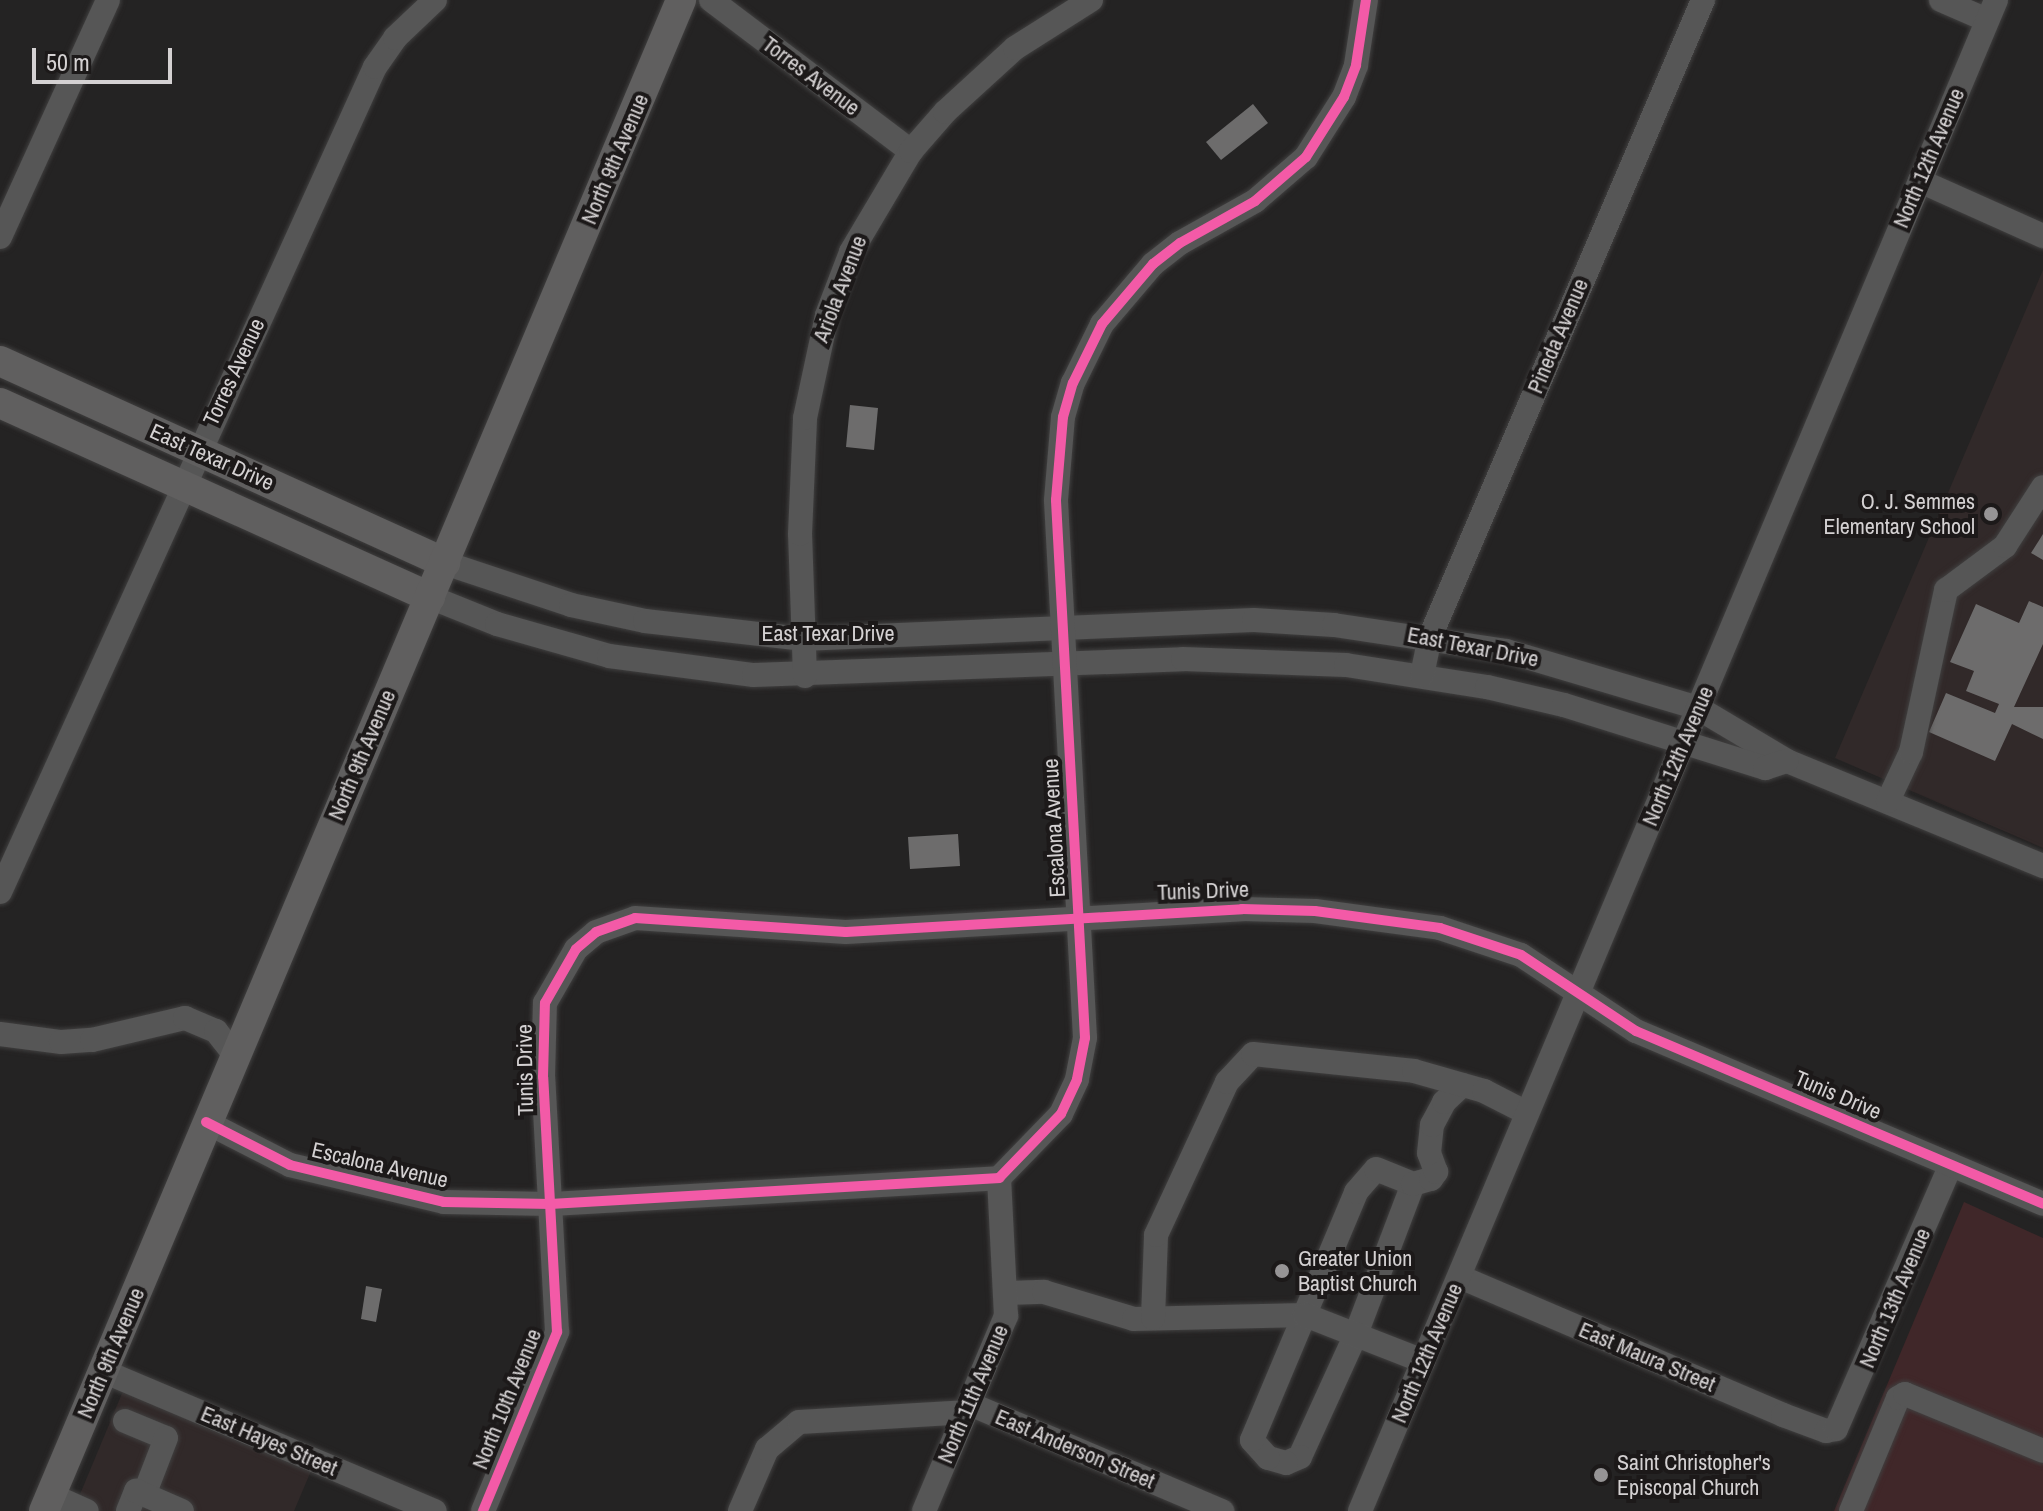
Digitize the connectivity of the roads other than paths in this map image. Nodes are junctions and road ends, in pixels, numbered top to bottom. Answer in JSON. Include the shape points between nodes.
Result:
{"nodes":[{"id":1,"x":108,"y":0,"type":"edge"},
{"id":2,"x":435,"y":0,"type":"edge"},
{"id":3,"x":681,"y":0,"type":"edge"},
{"id":4,"x":711,"y":0,"type":"edge"},
{"id":5,"x":1091,"y":0,"type":"edge"},
{"id":6,"x":1366,"y":0,"type":"edge"},
{"id":7,"x":1703,"y":0,"type":"edge"},
{"id":8,"x":1941,"y":0,"type":"edge"},
{"id":9,"x":1992,"y":10,"type":"edge"},
{"id":10,"x":911,"y":151,"type":"junction"},
{"id":11,"x":1920,"y":181,"type":"junction"},
{"id":12,"x":2043,"y":236,"type":"edge"},
{"id":13,"x":0,"y":237,"type":"edge"},
{"id":14,"x":0,"y":361,"type":"edge"},
{"id":15,"x":0,"y":403,"type":"edge"},
{"id":16,"x":198,"y":451,"type":"junction"},
{"id":17,"x":182,"y":486,"type":"junction"},
{"id":18,"x":2043,"y":487,"type":"edge"},
{"id":19,"x":445,"y":563,"type":"junction"},
{"id":20,"x":430,"y":597,"type":"junction"},
{"id":21,"x":1065,"y":626,"type":"junction"},
{"id":22,"x":1430,"y":637,"type":"junction"},
{"id":23,"x":802,"y":639,"type":"junction"},
{"id":24,"x":1065,"y":665,"type":"junction"},
{"id":25,"x":1422,"y":675,"type":"junction"},
{"id":26,"x":805,"y":676,"type":"junction"},
{"id":27,"x":1698,"y":708,"type":"junction"},
{"id":28,"x":1683,"y":744,"type":"junction"},
{"id":29,"x":1787,"y":761,"type":"junction"},
{"id":30,"x":1888,"y":801,"type":"junction"},
{"id":31,"x":2043,"y":866,"type":"edge"},
{"id":32,"x":0,"y":892,"type":"edge"},
{"id":33,"x":1079,"y":917,"type":"junction"},
{"id":34,"x":1578,"y":992,"type":"junction"},
{"id":35,"x":0,"y":1034,"type":"edge"},
{"id":36,"x":234,"y":1054,"type":"junction"},
{"id":37,"x":1462,"y":1085,"type":"junction"},
{"id":38,"x":1527,"y":1113,"type":"junction"},
{"id":39,"x":206,"y":1122,"type":"junction"},
{"id":40,"x":1951,"y":1165,"type":"junction"},
{"id":41,"x":999,"y":1178,"type":"junction"},
{"id":42,"x":1413,"y":1184,"type":"junction"},
{"id":43,"x":551,"y":1204,"type":"junction"},
{"id":44,"x":2043,"y":1204,"type":"edge"},
{"id":45,"x":1460,"y":1277,"type":"junction"},
{"id":46,"x":1008,"y":1293,"type":"junction"},
{"id":47,"x":1305,"y":1315,"type":"junction"},
{"id":48,"x":1153,"y":1318,"type":"junction"},
{"id":49,"x":1356,"y":1334,"type":"junction"},
{"id":50,"x":1423,"y":1361,"type":"junction"},
{"id":51,"x":103,"y":1371,"type":"junction"},
{"id":52,"x":171,"y":1400,"type":"junction"},
{"id":53,"x":969,"y":1409,"type":"junction"},
{"id":54,"x":125,"y":1421,"type":"dead end"},
{"id":55,"x":1836,"y":1429,"type":"joint"},
{"id":56,"x":157,"y":1435,"type":"junction"},
{"id":57,"x":2043,"y":1451,"type":"edge"},
{"id":58,"x":47,"y":1503,"type":"edge"},
{"id":59,"x":136,"y":1503,"type":"edge"},
{"id":60,"x":87,"y":1511,"type":"edge"},
{"id":61,"x":182,"y":1511,"type":"edge"},
{"id":62,"x":435,"y":1511,"type":"edge"},
{"id":63,"x":483,"y":1511,"type":"edge"},
{"id":64,"x":740,"y":1511,"type":"edge"},
{"id":65,"x":924,"y":1511,"type":"edge"},
{"id":66,"x":1222,"y":1511,"type":"edge"},
{"id":67,"x":1360,"y":1511,"type":"edge"},
{"id":68,"x":1851,"y":1511,"type":"edge"}],
"edges":[{"from":1,"to":13,"type":"street"},
{"from":2,"to":16,"type":"street","name":"Torres Avenue","via":[[395,38],[375,67]]},
{"from":3,"to":19,"type":"main road","name":"North 9th Avenue"},
{"from":4,"to":10,"type":"street","name":"Torres Avenue"},
{"from":5,"to":10,"type":"street","name":"Ariola Avenue","via":[[1015,48]]},
{"from":6,"to":21,"type":"street","name":"Escalona Avenue","via":[[1356,65],[1344,97],[1306,157],[1255,201],[1153,264],[1110,314],[1084,358],[1063,417],[1058,460]]},
{"from":7,"to":22,"type":"street","name":"Pineda Avenue"},
{"from":8,"to":9,"type":"street"},
{"from":9,"to":11,"type":"street","name":"North 12th Avenue"},
{"from":10,"to":23,"type":"street","name":"Ariola Avenue","via":[[851,252],[814,362],[800,480]]},
{"from":11,"to":12,"type":"street"},
{"from":11,"to":27,"type":"street","name":"North 12th Avenue"},
{"from":14,"to":16,"type":"main road","name":"East Texar Drive"},
{"from":15,"to":17,"type":"main road","name":"East Texar Drive"},
{"from":16,"to":17,"type":"street","name":"Torres Avenue"},
{"from":16,"to":19,"type":"main road","name":"East Texar Drive"},
{"from":17,"to":20,"type":"main road","name":"East Texar Drive"},
{"from":17,"to":32,"type":"street","name":"Torres Avenue"},
{"from":18,"to":30,"type":"street","via":[[2005,546],[1946,590],[1911,752]]},
{"from":19,"to":20,"type":"main road","name":"North 9th Avenue"},
{"from":19,"to":23,"type":"street","name":"East Texar Drive","via":[[571,605],[645,621]]},
{"from":20,"to":26,"type":"street","name":"East Texar Drive","via":[[497,624],[609,656],[692,669]]},
{"from":20,"to":36,"type":"main road","name":"North 9th Avenue"},
{"from":21,"to":22,"type":"street","name":"East Texar Drive","via":[[1254,620]]},
{"from":21,"to":23,"type":"street","name":"East Texar Drive"},
{"from":21,"to":24,"type":"street","name":"Escalona Avenue"},
{"from":22,"to":25,"type":"street","name":"Pineda Avenue"},
{"from":22,"to":27,"type":"street","name":"East Texar Drive","via":[[1584,671]]},
{"from":23,"to":26,"type":"street","name":"Ariola Avenue"},
{"from":24,"to":25,"type":"street","name":"East Texar Drive","via":[[1270,659]]},
{"from":24,"to":26,"type":"street","name":"East Texar Drive"},
{"from":24,"to":33,"type":"street","name":"Escalona Avenue"},
{"from":25,"to":28,"type":"street","name":"East Texar Drive","via":[[1564,705]]},
{"from":27,"to":28,"type":"street","name":"North 12th Avenue"},
{"from":27,"to":29,"type":"street","name":"East Texar Drive"},
{"from":28,"to":29,"type":"street","name":"East Texar Drive","via":[[1765,768]]},
{"from":28,"to":34,"type":"street","name":"North 12th Avenue"},
{"from":29,"to":30,"type":"street"},
{"from":30,"to":31,"type":"street"},
{"from":33,"to":34,"type":"street","name":"Tunis Drive","via":[[1242,909],[1377,917],[1482,939],[1521,955]]},
{"from":33,"to":41,"type":"street","name":"Escalona Avenue","via":[[1085,1038],[1077,1079],[1061,1114]]},
{"from":33,"to":43,"type":"street","name":"Tunis Drive","via":[[846,932],[761,930],[656,917],[596,932],[553,983],[541,1025]]},
{"from":34,"to":38,"type":"street","name":"North 12th Avenue"},
{"from":34,"to":40,"type":"street","name":"Tunis Drive","via":[[1636,1031]]},
{"from":35,"to":36,"type":"street","via":[[61,1042],[92,1040],[185,1018],[216,1031]]},
{"from":36,"to":39,"type":"main road","name":"North 9th Avenue"},
{"from":37,"to":38,"type":"street"},
{"from":37,"to":42,"type":"street","via":[[1444,1102],[1432,1125],[1429,1153],[1435,1175]]},
{"from":37,"to":48,"type":"street","via":[[1414,1071],[1283,1053],[1253,1054],[1233,1071],[1156,1235]]},
{"from":38,"to":45,"type":"street","name":"North 12th Avenue"},
{"from":39,"to":43,"type":"street","name":"Escalona Avenue","via":[[290,1165],[348,1183],[444,1202]]},
{"from":39,"to":51,"type":"main road","name":"North 9th Avenue"},
{"from":40,"to":44,"type":"street","name":"Tunis Drive"},
{"from":40,"to":55,"type":"street","name":"North 13th Avenue"},
{"from":41,"to":43,"type":"street","name":"Escalona Avenue"},
{"from":41,"to":46,"type":"street","name":"North 11th Avenue"},
{"from":42,"to":47,"type":"street","via":[[1380,1170],[1369,1171]]},
{"from":42,"to":49,"type":"street"},
{"from":43,"to":63,"type":"street","name":"North 10th Avenue","via":[[557,1332]]},
{"from":45,"to":50,"type":"street","name":"North 12th Avenue"},
{"from":45,"to":55,"type":"street","name":"East Maura Street","via":[[1783,1415],[1826,1431]]},
{"from":46,"to":48,"type":"street","via":[[1044,1292],[1134,1319]]},
{"from":46,"to":53,"type":"street","name":"North 11th Avenue","via":[[1006,1316]]},
{"from":47,"to":48,"type":"street"},
{"from":47,"to":49,"type":"street"},
{"from":47,"to":49,"type":"street","via":[[1252,1440],[1268,1458],[1286,1463],[1300,1457]]},
{"from":49,"to":50,"type":"street"},
{"from":50,"to":67,"type":"street","name":"North 12th Avenue"},
{"from":51,"to":52,"type":"street","name":"East Hayes Street"},
{"from":51,"to":58,"type":"main road","name":"North 9th Avenue"},
{"from":52,"to":56,"type":"street"},
{"from":52,"to":62,"type":"street","name":"East Hayes Street"},
{"from":53,"to":64,"type":"street","name":"East Anderson Street","via":[[799,1422],[767,1449]]},
{"from":53,"to":65,"type":"street","name":"North 11th Avenue"},
{"from":53,"to":66,"type":"street","name":"East Anderson Street"},
{"from":54,"to":56,"type":"street"},
{"from":56,"to":59,"type":"street","via":[[166,1438]]},
{"from":57,"to":68,"type":"street","via":[[1905,1394],[1898,1398]]},
{"from":58,"to":60,"type":"street"},
{"from":59,"to":61,"type":"street"}]}
